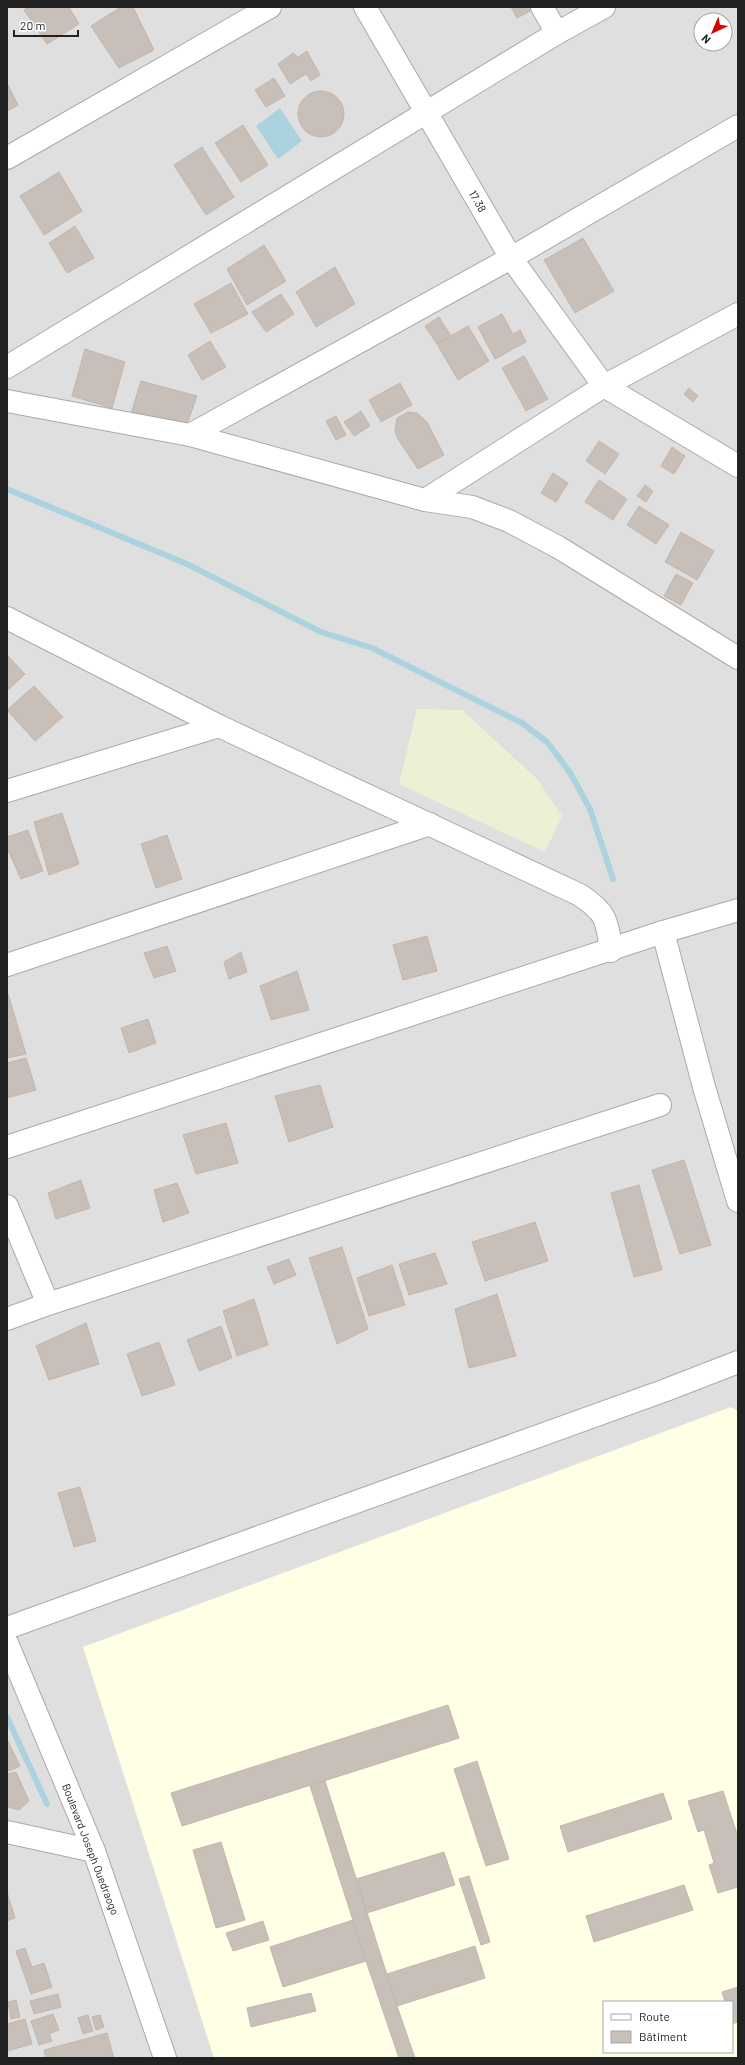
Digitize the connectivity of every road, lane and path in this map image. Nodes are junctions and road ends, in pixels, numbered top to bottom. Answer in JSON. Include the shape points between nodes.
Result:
{"nodes":[{"id":1,"x":270,"y":7,"type":"edge"},
{"id":2,"x":366,"y":7,"type":"edge"},
{"id":3,"x":542,"y":7,"type":"edge"},
{"id":4,"x":604,"y":7,"type":"edge"},
{"id":5,"x":557,"y":33,"type":"junction"},
{"id":6,"x":427,"y":113,"type":"junction"},
{"id":7,"x":738,"y":126,"type":"edge"},
{"id":8,"x":7,"y":158,"type":"edge"},
{"id":9,"x":511,"y":258,"type":"junction"},
{"id":10,"x":738,"y":314,"type":"edge"},
{"id":11,"x":7,"y":367,"type":"edge"},
{"id":12,"x":604,"y":386,"type":"junction"},
{"id":13,"x":7,"y":401,"type":"edge"},
{"id":14,"x":190,"y":435,"type":"junction"},
{"id":15,"x":738,"y":466,"type":"edge"},
{"id":16,"x":425,"y":500,"type":"junction"},
{"id":17,"x":7,"y":618,"type":"edge"},
{"id":18,"x":738,"y":658,"type":"edge"},
{"id":19,"x":219,"y":726,"type":"junction"},
{"id":20,"x":7,"y":791,"type":"edge"},
{"id":21,"x":430,"y":824,"type":"junction"},
{"id":22,"x":738,"y":910,"type":"edge"},
{"id":23,"x":661,"y":933,"type":"junction"},
{"id":24,"x":611,"y":951,"type":"junction"},
{"id":25,"x":7,"y":964,"type":"edge"},
{"id":26,"x":660,"y":1105,"type":"dead end"},
{"id":27,"x":7,"y":1147,"type":"edge"},
{"id":28,"x":738,"y":1201,"type":"edge"},
{"id":29,"x":7,"y":1206,"type":"edge"},
{"id":30,"x":48,"y":1304,"type":"junction"},
{"id":31,"x":7,"y":1319,"type":"edge"},
{"id":32,"x":738,"y":1362,"type":"edge"},
{"id":33,"x":7,"y":1628,"type":"edge"},
{"id":34,"x":7,"y":1643,"type":"edge"},
{"id":35,"x":7,"y":1832,"type":"edge"},
{"id":36,"x":94,"y":1852,"type":"junction"},
{"id":37,"x":165,"y":2058,"type":"edge"}],
"edges":[{"from":1,"to":8,"type":"street"},
{"from":2,"to":6,"type":"street","name":"17.38"},
{"from":3,"to":5,"type":"street"},
{"from":4,"to":5,"type":"street"},
{"from":5,"to":6,"type":"street"},
{"from":6,"to":9,"type":"street","name":"17.38"},
{"from":6,"to":11,"type":"street"},
{"from":7,"to":9,"type":"street"},
{"from":9,"to":12,"type":"street","name":"17.38"},
{"from":9,"to":14,"type":"street"},
{"from":10,"to":12,"type":"street"},
{"from":12,"to":15,"type":"street"},
{"from":12,"to":16,"type":"street"},
{"from":13,"to":14,"type":"street"},
{"from":14,"to":16,"type":"street"},
{"from":16,"to":18,"type":"street","via":[[472,507],[509,521],[558,547]]},
{"from":17,"to":19,"type":"street"},
{"from":19,"to":20,"type":"street"},
{"from":19,"to":21,"type":"street"},
{"from":21,"to":24,"type":"street","via":[[592,903],[601,911],[607,922]]},
{"from":21,"to":25,"type":"street"},
{"from":22,"to":23,"type":"street"},
{"from":23,"to":24,"type":"street"},
{"from":23,"to":28,"type":"street"},
{"from":24,"to":27,"type":"street"},
{"from":26,"to":30,"type":"street"},
{"from":29,"to":30,"type":"street"},
{"from":30,"to":31,"type":"street"},
{"from":32,"to":33,"type":"street"},
{"from":34,"to":36,"type":"street","name":"Boulevard Joseph Ouedraogo"},
{"from":35,"to":36,"type":"street"},
{"from":36,"to":37,"type":"street","name":"Boulevard Joseph Ouedraogo"}]}
